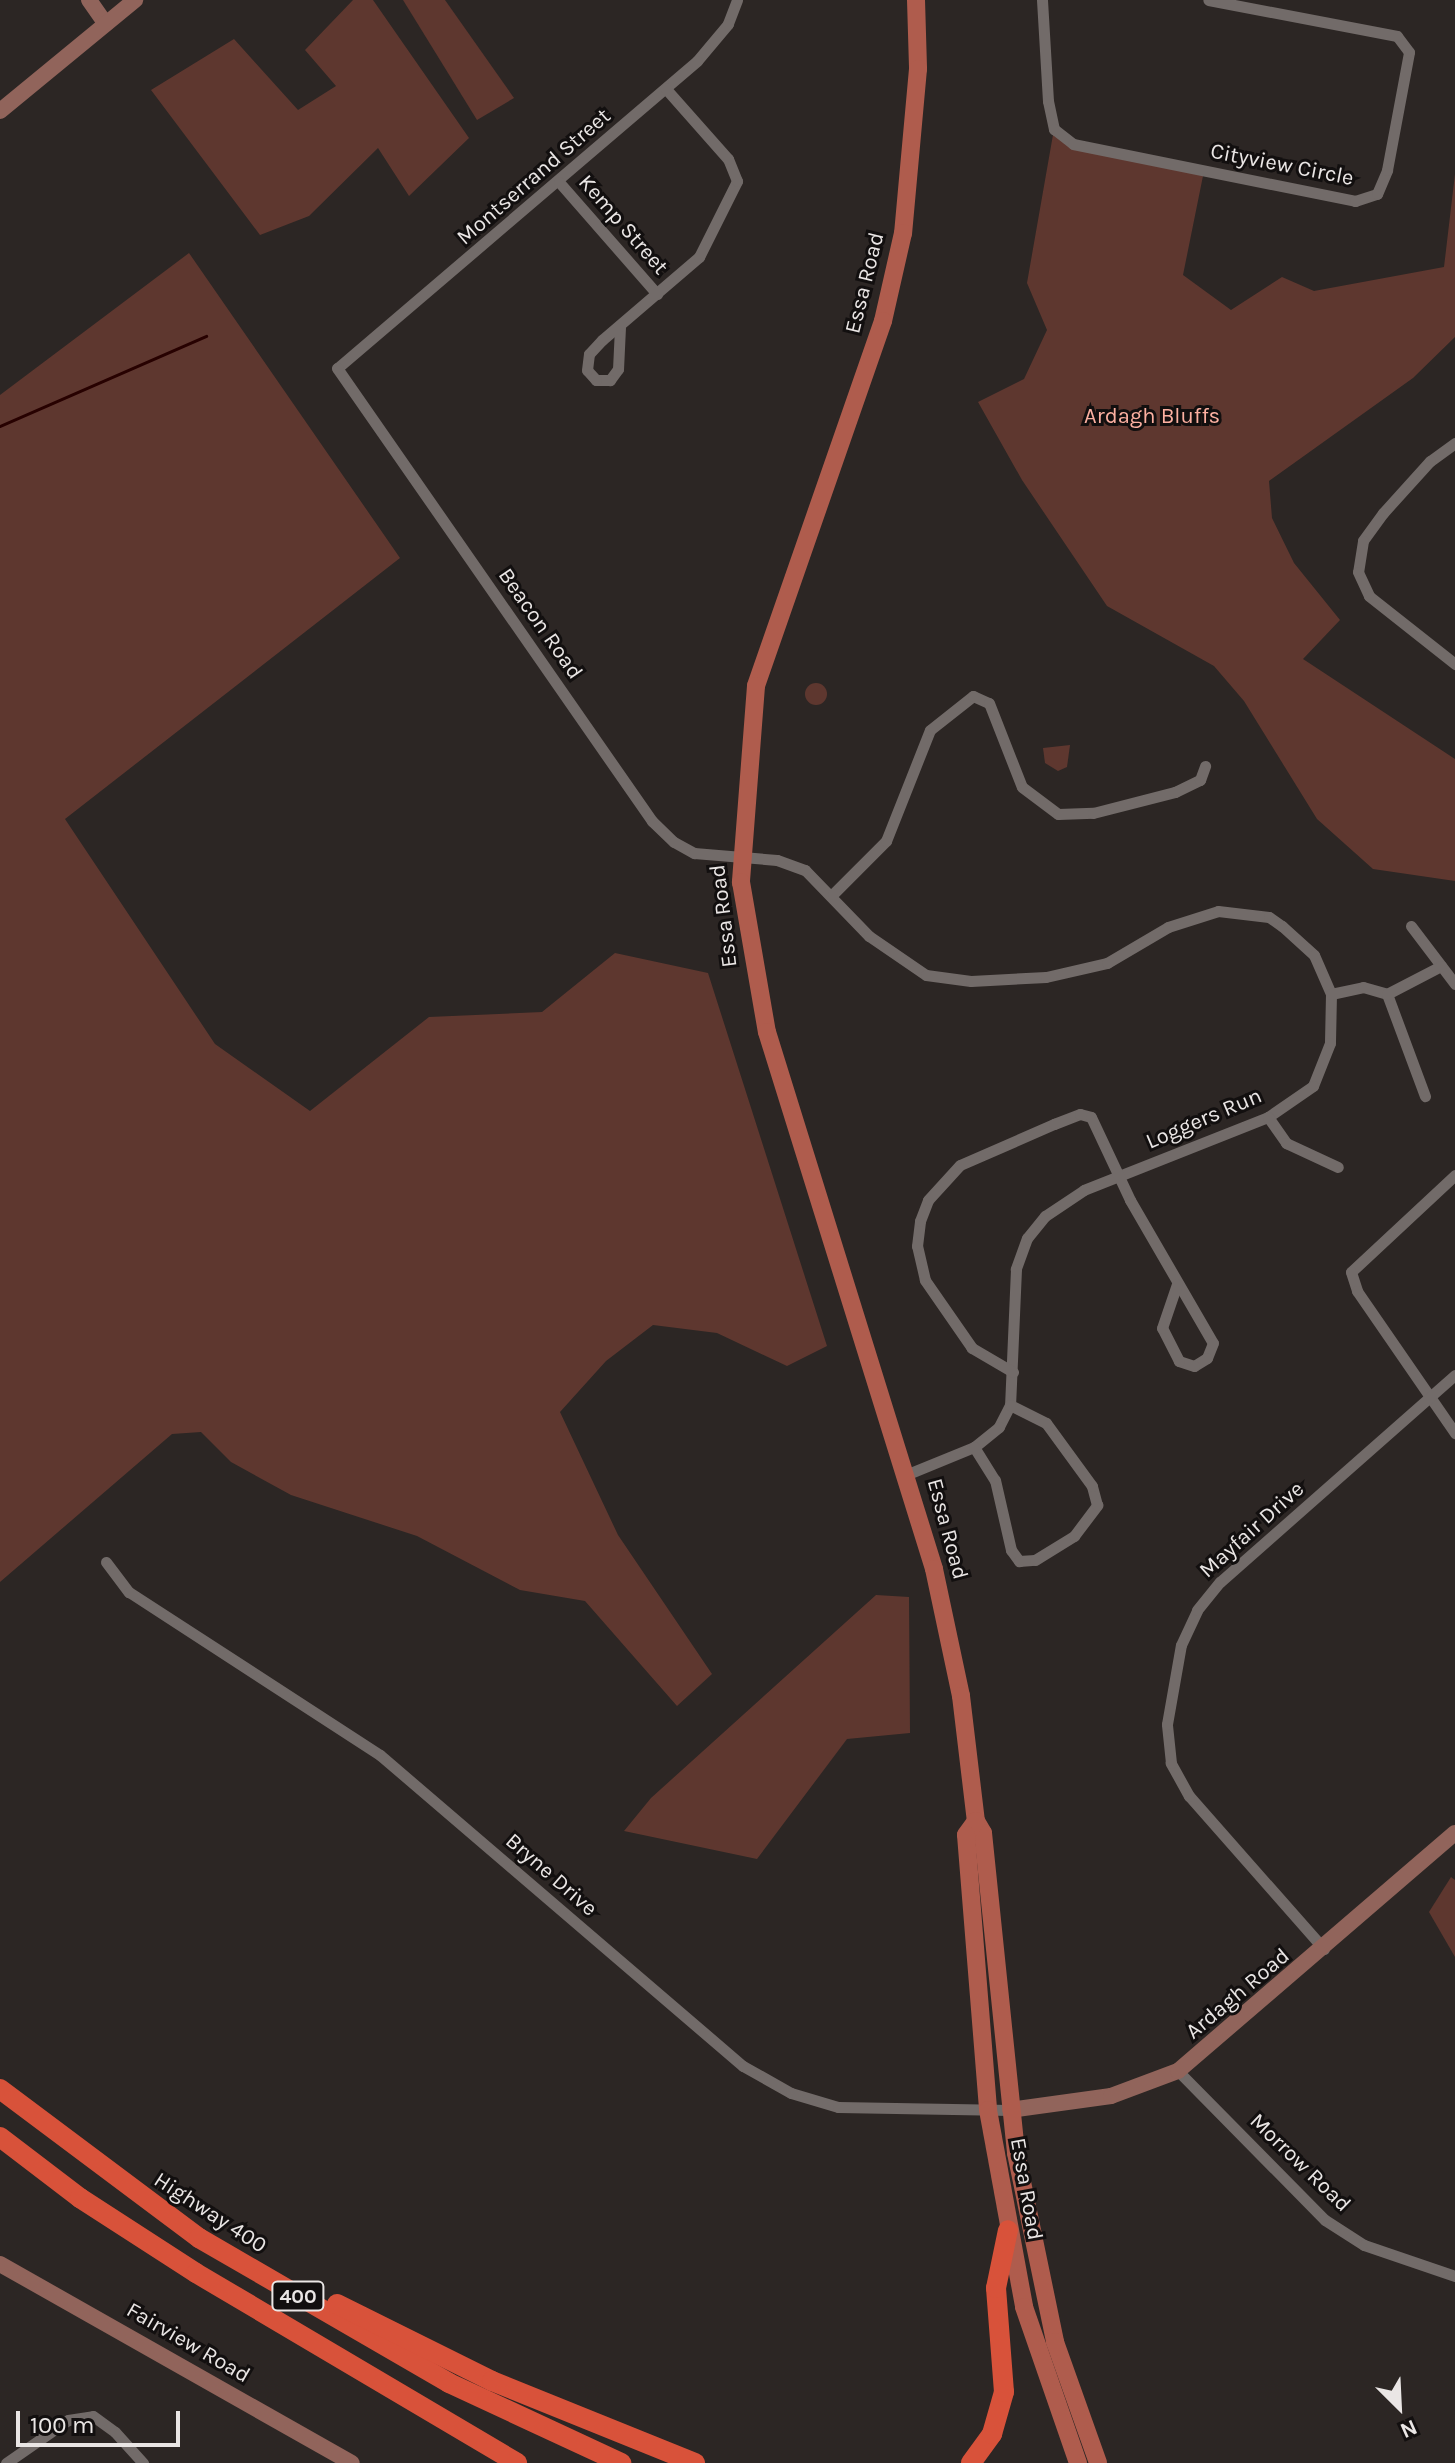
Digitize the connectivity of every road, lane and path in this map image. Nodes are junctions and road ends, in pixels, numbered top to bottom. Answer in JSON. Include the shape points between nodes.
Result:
{"nodes":[{"id":1,"x":89,"y":0,"type":"edge"},
{"id":2,"x":135,"y":0,"type":"edge"},
{"id":3,"x":737,"y":0,"type":"edge"},
{"id":4,"x":916,"y":0,"type":"edge"},
{"id":5,"x":1042,"y":0,"type":"edge"},
{"id":6,"x":1208,"y":0,"type":"edge"},
{"id":7,"x":106,"y":24,"type":"junction"},
{"id":8,"x":666,"y":89,"type":"junction"},
{"id":9,"x":0,"y":111,"type":"edge"},
{"id":10,"x":559,"y":182,"type":"junction"},
{"id":11,"x":657,"y":294,"type":"junction"},
{"id":12,"x":620,"y":327,"type":"junction"},
{"id":13,"x":337,"y":368,"type":"joint"},
{"id":14,"x":1455,"y":443,"type":"edge"},
{"id":15,"x":1455,"y":664,"type":"edge"},
{"id":16,"x":1205,"y":766,"type":"dead end"},
{"id":17,"x":741,"y":857,"type":"junction"},
{"id":18,"x":833,"y":894,"type":"junction"},
{"id":19,"x":1411,"y":926,"type":"dead end"},
{"id":20,"x":1441,"y":966,"type":"junction"},
{"id":21,"x":1455,"y":984,"type":"edge"},
{"id":22,"x":1331,"y":994,"type":"junction"},
{"id":23,"x":1387,"y":994,"type":"junction"},
{"id":24,"x":1425,"y":1096,"type":"dead end"},
{"id":25,"x":1268,"y":1117,"type":"junction"},
{"id":26,"x":1338,"y":1167,"type":"dead end"},
{"id":27,"x":1120,"y":1175,"type":"junction"},
{"id":28,"x":1455,"y":1175,"type":"edge"},
{"id":29,"x":1177,"y":1284,"type":"junction"},
{"id":30,"x":1013,"y":1372,"type":"junction"},
{"id":31,"x":1455,"y":1375,"type":"edge"},
{"id":32,"x":1431,"y":1398,"type":"junction"},
{"id":33,"x":1010,"y":1405,"type":"junction"},
{"id":34,"x":1455,"y":1433,"type":"edge"},
{"id":35,"x":974,"y":1447,"type":"junction"},
{"id":36,"x":908,"y":1474,"type":"junction"},
{"id":37,"x":106,"y":1562,"type":"dead end"},
{"id":38,"x":976,"y":1821,"type":"junction"},
{"id":39,"x":1455,"y":1833,"type":"edge"},
{"id":40,"x":1324,"y":1949,"type":"junction"},
{"id":41,"x":1178,"y":2071,"type":"junction"},
{"id":42,"x":0,"y":2089,"type":"edge"},
{"id":43,"x":988,"y":2110,"type":"junction"},
{"id":44,"x":1010,"y":2110,"type":"junction"},
{"id":45,"x":0,"y":2137,"type":"edge"},
{"id":46,"x":1008,"y":2230,"type":"junction"},
{"id":47,"x":0,"y":2264,"type":"edge"},
{"id":48,"x":249,"y":2268,"type":"junction"},
{"id":49,"x":1455,"y":2276,"type":"edge"},
{"id":50,"x":6,"y":2463,"type":"edge"},
{"id":51,"x":143,"y":2463,"type":"edge"},
{"id":52,"x":352,"y":2463,"type":"edge"},
{"id":53,"x":517,"y":2463,"type":"edge"},
{"id":54,"x":621,"y":2463,"type":"edge"},
{"id":55,"x":695,"y":2463,"type":"edge"},
{"id":56,"x":971,"y":2463,"type":"edge"},
{"id":57,"x":1078,"y":2463,"type":"edge"},
{"id":58,"x":1098,"y":2463,"type":"edge"}],
"edges":[{"from":1,"to":7,"type":"street"},
{"from":2,"to":7,"type":"street"},
{"from":3,"to":8,"type":"street","name":"Montserrand Street","via":[[720,37]]},
{"from":4,"to":17,"type":"main road","name":"Essa Road","via":[[918,69],[903,233],[883,321],[756,686]]},
{"from":5,"to":6,"type":"street","name":"Cityview Circle","via":[[1054,129],[1073,144],[1355,201],[1377,194],[1387,170],[1409,52],[1397,36]]},
{"from":7,"to":9,"type":"street"},
{"from":8,"to":10,"type":"street","name":"Montserrand Street"},
{"from":8,"to":11,"type":"street","via":[[728,159],[737,181],[707,246]]},
{"from":10,"to":11,"type":"street","name":"Kemp Street"},
{"from":10,"to":13,"type":"street","name":"Montserrand Street"},
{"from":11,"to":12,"type":"street"},
{"from":12,"to":12,"type":"street","via":[[589,354],[587,370],[596,380],[610,380],[618,369]]},
{"from":13,"to":17,"type":"street","name":"Beacon Road","via":[[652,821],[694,853]]},
{"from":14,"to":15,"type":"street","via":[[1430,461],[1383,513],[1363,541],[1358,572],[1369,596]]},
{"from":16,"to":18,"type":"street","via":[[1200,780],[1175,792],[1093,813],[1058,814],[1022,787],[989,703],[973,696],[930,730],[886,841]]},
{"from":17,"to":18,"type":"street","name":"Loggers Run","via":[[791,863]]},
{"from":17,"to":36,"type":"main road","name":"Essa Road","via":[[767,1032]]},
{"from":18,"to":22,"type":"street","name":"Loggers Run","via":[[869,936],[926,975],[971,981],[1046,977],[1107,963],[1168,927],[1218,911],[1269,917],[1314,955]]},
{"from":19,"to":20,"type":"street"},
{"from":20,"to":21,"type":"street"},
{"from":20,"to":23,"type":"street"},
{"from":22,"to":23,"type":"street","via":[[1363,987]]},
{"from":22,"to":25,"type":"street","name":"Loggers Run","via":[[1330,1043],[1313,1086]]},
{"from":23,"to":24,"type":"street"},
{"from":25,"to":26,"type":"street","via":[[1286,1143]]},
{"from":25,"to":27,"type":"street","name":"Loggers Run"},
{"from":27,"to":29,"type":"street"},
{"from":27,"to":30,"type":"street","name":"Loggers Run","via":[[1059,1203],[1027,1238],[1016,1269]]},
{"from":27,"to":30,"type":"street","via":[[1100,1128],[1080,1114],[960,1165],[928,1200],[917,1246],[925,1280],[972,1348]]},
{"from":28,"to":32,"type":"street","via":[[1351,1272],[1357,1291]]},
{"from":29,"to":29,"type":"street","via":[[1162,1328],[1179,1361],[1194,1366],[1207,1358],[1213,1343]]},
{"from":30,"to":33,"type":"street","name":"Loggers Run"},
{"from":31,"to":32,"type":"street","name":"Mayfair Drive"},
{"from":32,"to":34,"type":"street"},
{"from":32,"to":40,"type":"street","name":"Mayfair Drive","via":[[1220,1582],[1197,1610],[1181,1645],[1167,1724],[1171,1763],[1189,1796]]},
{"from":33,"to":35,"type":"street","via":[[999,1427]]},
{"from":33,"to":35,"type":"street","via":[[1046,1423],[1092,1486],[1097,1505],[1074,1536],[1035,1560],[1019,1561],[1011,1550],[995,1480]]},
{"from":35,"to":36,"type":"street"},
{"from":36,"to":38,"type":"main road","name":"Essa Road","via":[[961,1696]]},
{"from":37,"to":43,"type":"street","name":"Bryne Drive","via":[[129,1592],[380,1755],[743,2066],[791,2093],[838,2107]]},
{"from":38,"to":43,"type":"main road","name":"Essa Road","via":[[966,1835]]},
{"from":38,"to":44,"type":"main road","name":"Essa Road","via":[[983,1833]]},
{"from":39,"to":40,"type":"street","name":"Ardagh Road"},
{"from":40,"to":41,"type":"street","name":"Ardagh Road"},
{"from":41,"to":44,"type":"street","name":"Ardagh Road","via":[[1111,2096]]},
{"from":41,"to":49,"type":"street","name":"Morrow Road","via":[[1325,2220],[1364,2245]]},
{"from":42,"to":48,"type":"highway","name":"Highway 400","number":"400","via":[[100,2168]]},
{"from":43,"to":44,"type":"street","name":"Bryne Drive"},
{"from":43,"to":46,"type":"main road","name":"Essa Road"},
{"from":44,"to":58,"type":"main road","name":"Essa Road","via":[[1055,2342]]},
{"from":45,"to":53,"type":"highway","number":"400","via":[[80,2198],[196,2273]]},
{"from":46,"to":56,"type":"highway","via":[[996,2288],[1004,2392],[992,2434]]},
{"from":46,"to":57,"type":"main road","name":"Essa Road","via":[[1037,2356]]},
{"from":47,"to":52,"type":"street","name":"Fairview Road"},
{"from":48,"to":54,"type":"highway","name":"Highway 400","number":"400","via":[[449,2383]]},
{"from":48,"to":55,"type":"highway","via":[[281,2276],[492,2381]]},
{"from":50,"to":51,"type":"street","via":[[68,2420],[93,2416]]}]}
